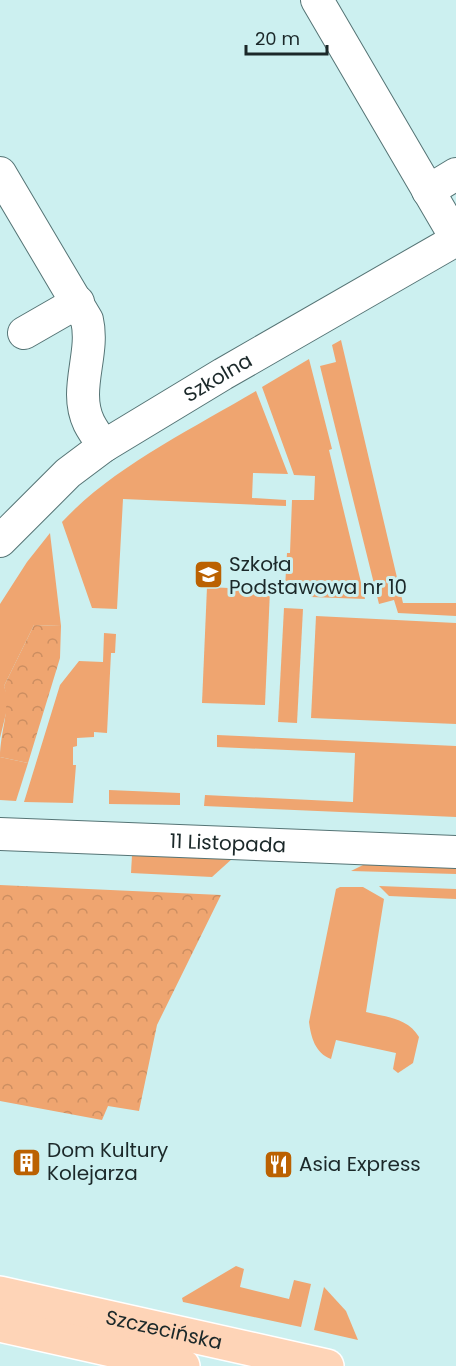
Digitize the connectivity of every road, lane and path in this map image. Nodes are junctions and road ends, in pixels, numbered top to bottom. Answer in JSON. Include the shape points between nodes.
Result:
{"nodes":[{"id":1,"x":317,"y":0,"type":"edge"},
{"id":2,"x":0,"y":173,"type":"edge"},
{"id":3,"x":456,"y":174,"type":"edge"},
{"id":4,"x":428,"y":191,"type":"junction"},
{"id":5,"x":456,"y":239,"type":"edge"},
{"id":6,"x":78,"y":302,"type":"junction"},
{"id":7,"x":24,"y":333,"type":"dead end"},
{"id":8,"x":104,"y":447,"type":"junction"},
{"id":9,"x":0,"y":541,"type":"edge"},
{"id":10,"x":0,"y":834,"type":"edge"},
{"id":11,"x":456,"y":852,"type":"edge"},
{"id":12,"x":0,"y":1293,"type":"edge"},
{"id":13,"x":0,"y":1325,"type":"edge"},
{"id":14,"x":144,"y":1362,"type":"edge"},
{"id":15,"x":183,"y":1366,"type":"edge"},
{"id":16,"x":327,"y":1366,"type":"edge"}],
"edges":[{"from":1,"to":4,"type":"street"},
{"from":2,"to":6,"type":"street"},
{"from":3,"to":4,"type":"street"},
{"from":4,"to":5,"type":"street"},
{"from":5,"to":8,"type":"street","name":"Szkolna"},
{"from":6,"to":7,"type":"street"},
{"from":6,"to":8,"type":"street","via":[[90,333],[84,407],[88,422]]},
{"from":8,"to":9,"type":"street","name":"Szkolna","via":[[68,473]]},
{"from":10,"to":11,"type":"street","name":"11 Listopada"},
{"from":12,"to":16,"type":"main road","name":"Szczecińska"},
{"from":13,"to":14,"type":"main road","name":"Szczecińska"},
{"from":14,"to":15,"type":"main road","name":"Szczecińska"}]}
